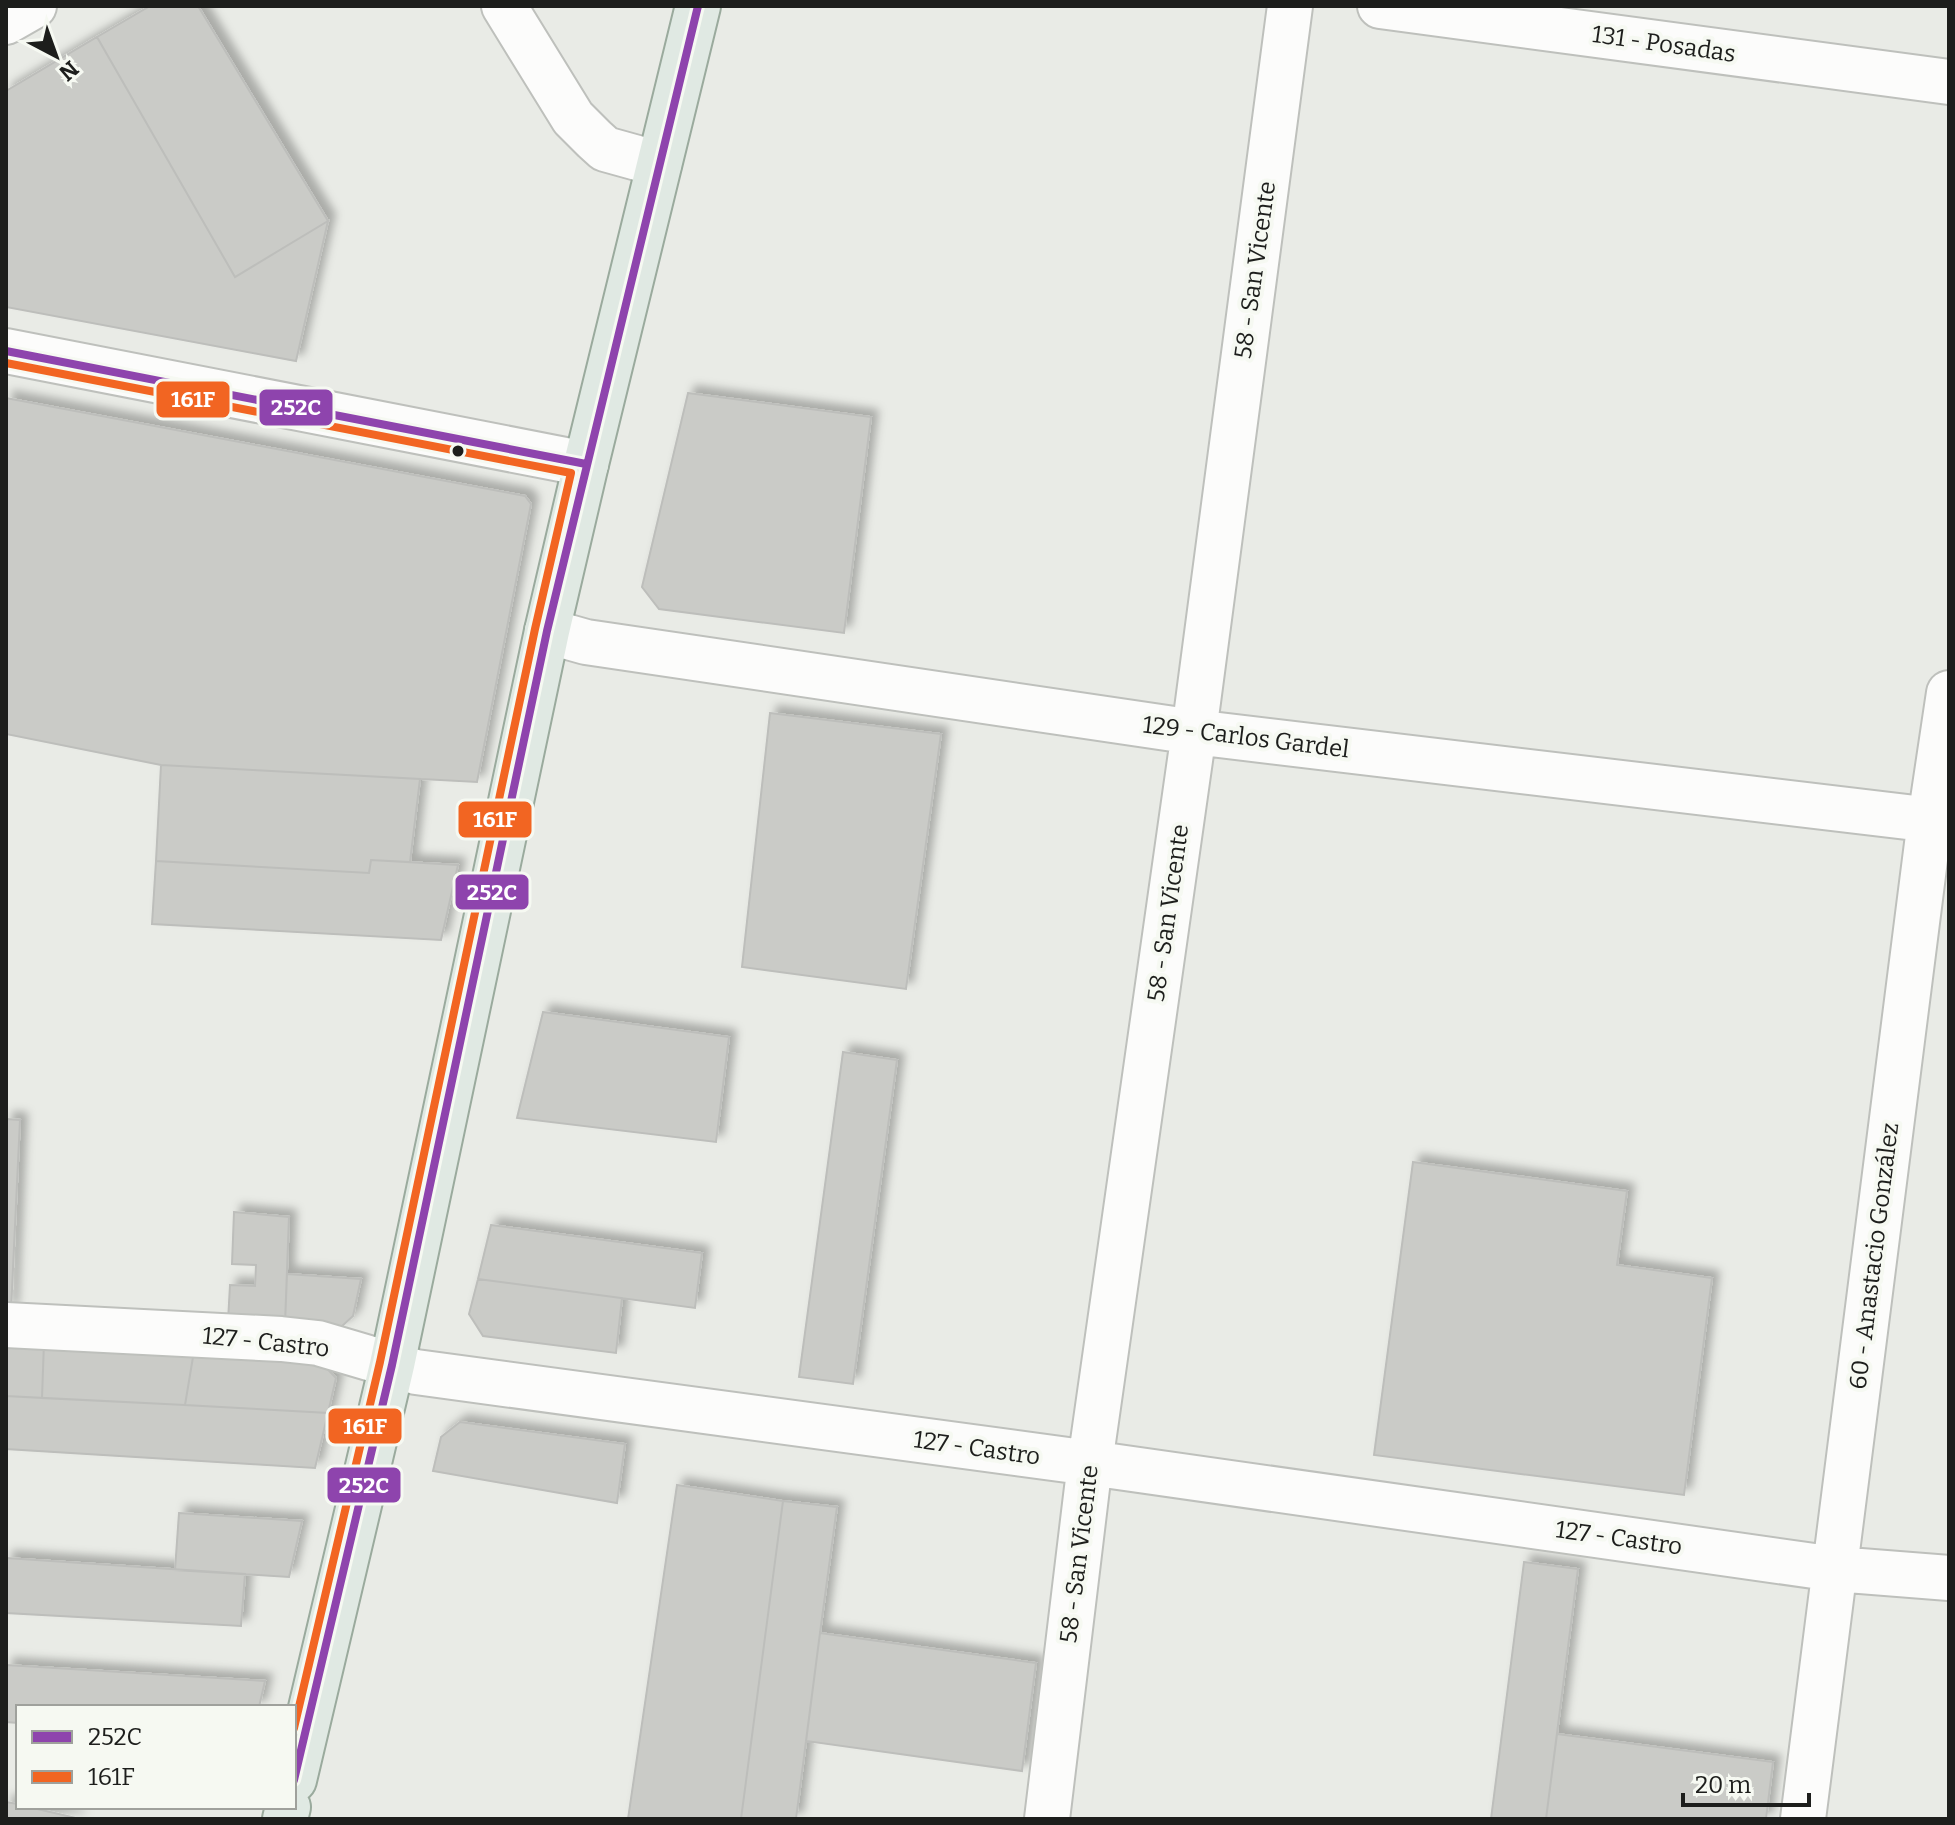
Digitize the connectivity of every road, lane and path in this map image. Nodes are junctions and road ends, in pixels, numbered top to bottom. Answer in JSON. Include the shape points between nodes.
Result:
{"nodes":[{"id":1,"x":34,"y":6,"type":"edge"},
{"id":2,"x":504,"y":6,"type":"edge"},
{"id":3,"x":698,"y":6,"type":"edge"},
{"id":4,"x":1290,"y":6,"type":"edge"},
{"id":5,"x":1380,"y":6,"type":"edge"},
{"id":6,"x":6,"y":22,"type":"edge"},
{"id":7,"x":1949,"y":82,"type":"edge"},
{"id":8,"x":659,"y":164,"type":"junction"},
{"id":9,"x":6,"y":351,"type":"edge"},
{"id":10,"x":586,"y":464,"type":"junction"},
{"id":11,"x":547,"y":631,"type":"junction"},
{"id":12,"x":1949,"y":693,"type":"edge"},
{"id":13,"x":1194,"y":732,"type":"junction"},
{"id":14,"x":1939,"y":821,"type":"edge"},
{"id":15,"x":6,"y":1325,"type":"edge"},
{"id":16,"x":392,"y":1365,"type":"junction"},
{"id":17,"x":1090,"y":1463,"type":"junction"},
{"id":18,"x":1835,"y":1569,"type":"junction"},
{"id":19,"x":1949,"y":1578,"type":"edge"},
{"id":20,"x":296,"y":1772,"type":"edge"},
{"id":21,"x":1047,"y":1819,"type":"edge"},
{"id":22,"x":1803,"y":1819,"type":"edge"}],
"edges":[{"from":1,"to":6,"type":"street"},
{"from":2,"to":8,"type":"street","via":[[573,118],[605,149]]},
{"from":3,"to":8,"type":"main road"},
{"from":4,"to":13,"type":"street","name":"58 - San Vicente"},
{"from":5,"to":7,"type":"street","name":"131 - Posadas"},
{"from":8,"to":10,"type":"main road"},
{"from":9,"to":10,"type":"street"},
{"from":10,"to":11,"type":"main road"},
{"from":11,"to":13,"type":"street","name":"129 - Carlos Gardel","via":[[586,642]]},
{"from":11,"to":16,"type":"main road"},
{"from":12,"to":14,"type":"street","name":"60 - Anastacio González"},
{"from":13,"to":14,"type":"street","name":"129 - Carlos Gardel"},
{"from":13,"to":17,"type":"street","name":"58 - San Vicente"},
{"from":14,"to":18,"type":"street","name":"60 - Anastacio González"},
{"from":15,"to":16,"type":"street","name":"127 - Castro","via":[[281,1339],[318,1343]]},
{"from":16,"to":17,"type":"street","name":"127 - Castro"},
{"from":16,"to":20,"type":"main road"},
{"from":17,"to":18,"type":"street","name":"127 - Castro"},
{"from":17,"to":21,"type":"street","name":"58 - San Vicente"},
{"from":18,"to":19,"type":"street","name":"127 - Castro"},
{"from":18,"to":22,"type":"street","name":"60 - Anastacio González"}]}
